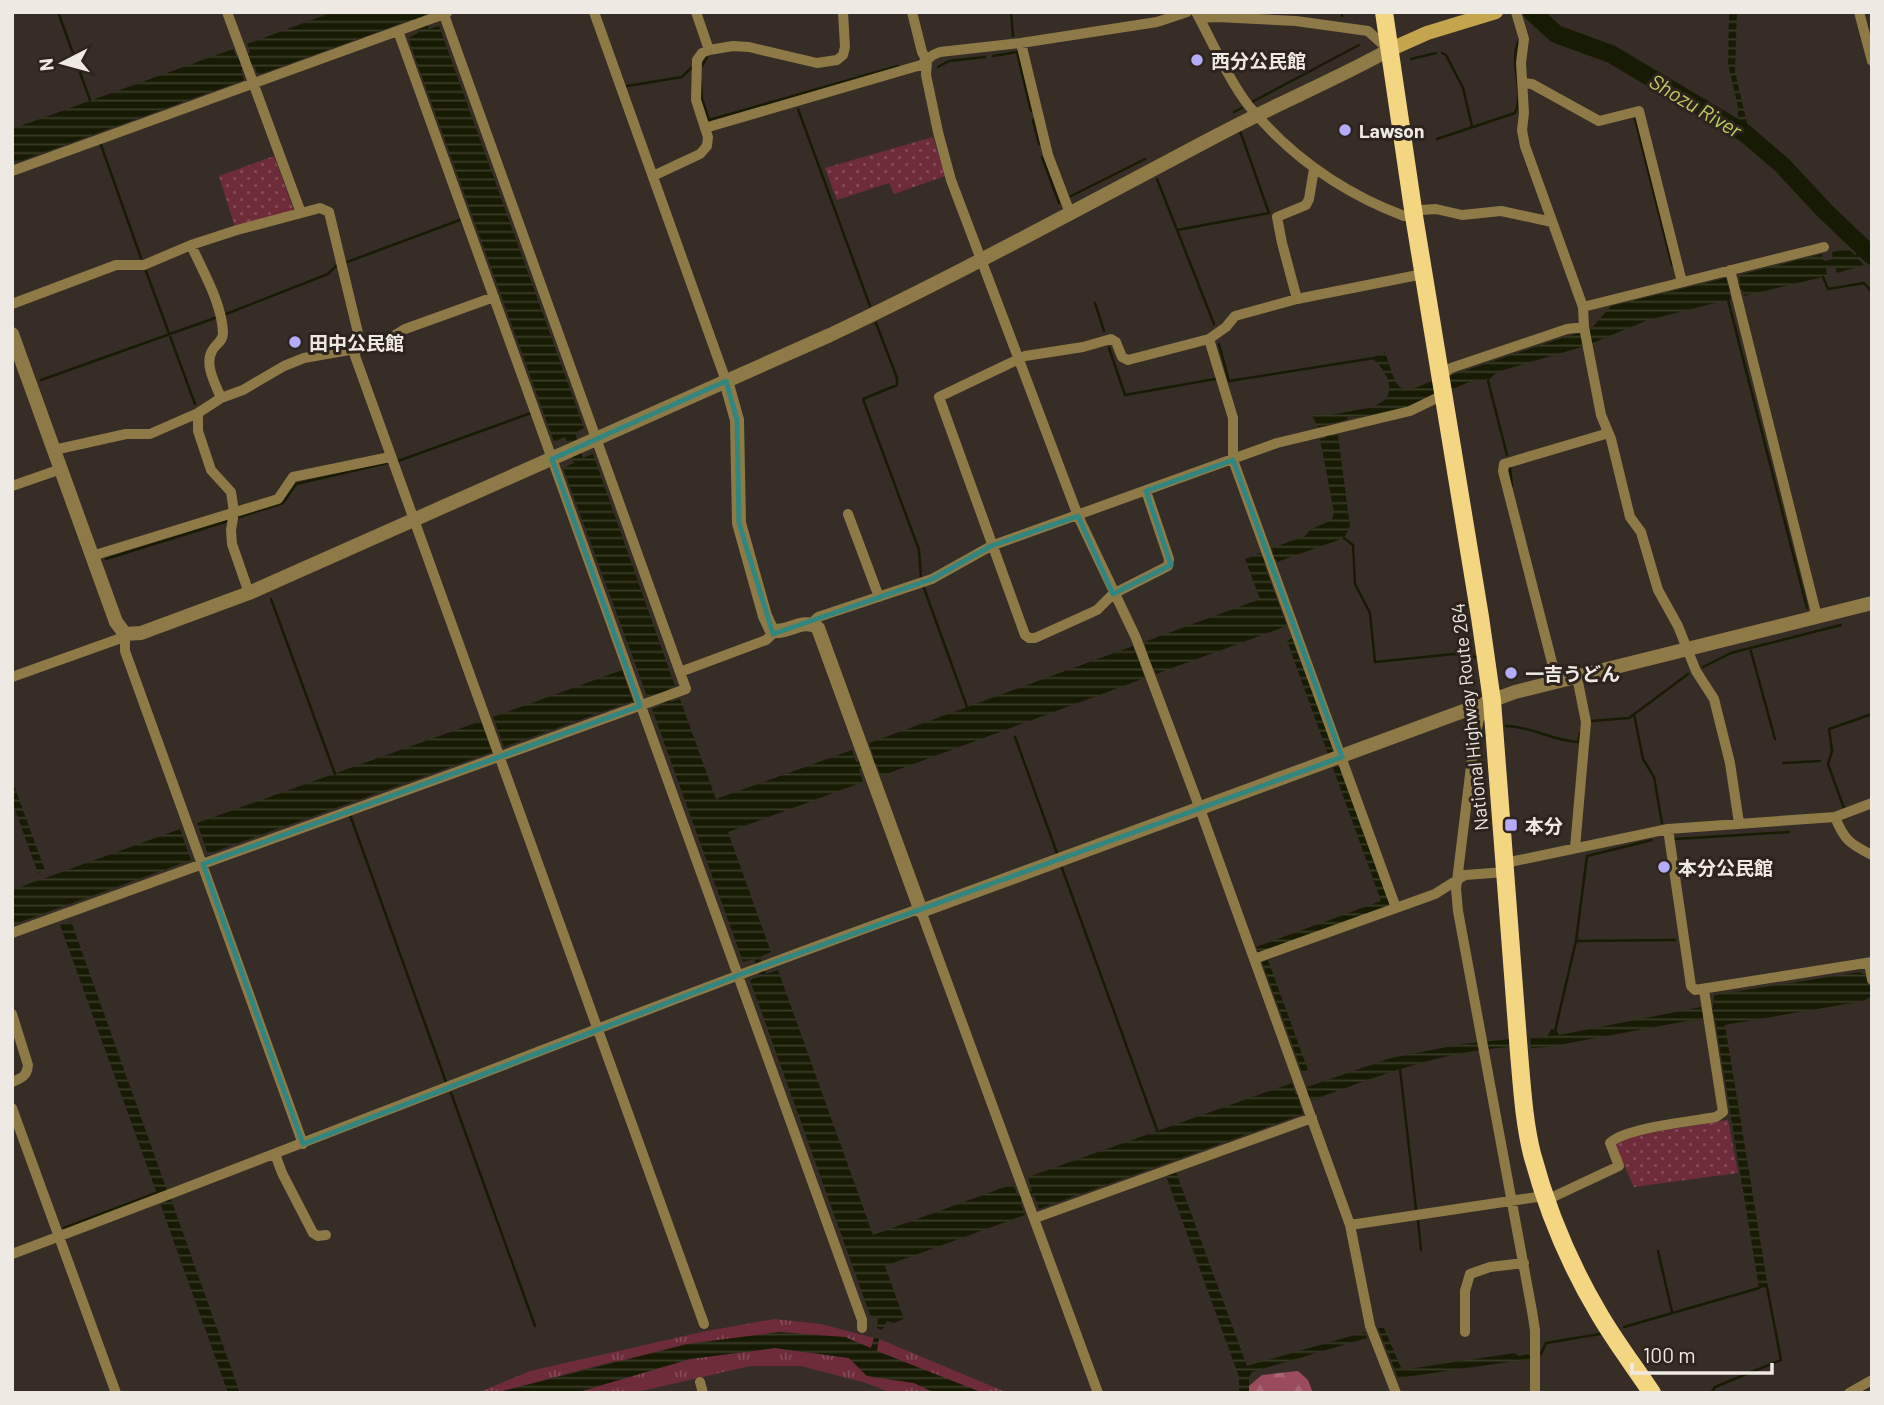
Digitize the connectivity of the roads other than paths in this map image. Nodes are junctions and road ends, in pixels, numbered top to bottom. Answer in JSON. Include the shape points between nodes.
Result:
{"nodes":[{"id":1,"x":227,"y":12,"type":"edge"},
{"id":2,"x":594,"y":12,"type":"edge"},
{"id":3,"x":696,"y":12,"type":"edge"},
{"id":4,"x":844,"y":12,"type":"edge"},
{"id":5,"x":912,"y":12,"type":"edge"},
{"id":6,"x":1187,"y":12,"type":"edge"},
{"id":7,"x":1384,"y":12,"type":"edge"},
{"id":8,"x":1496,"y":12,"type":"edge"},
{"id":9,"x":1516,"y":12,"type":"edge"},
{"id":10,"x":1859,"y":12,"type":"edge"},
{"id":11,"x":445,"y":13,"type":"edge"},
{"id":12,"x":1198,"y":15,"type":"edge"},
{"id":13,"x":398,"y":31,"type":"junction"},
{"id":14,"x":1021,"y":43,"type":"junction"},
{"id":15,"x":709,"y":50,"type":"junction"},
{"id":16,"x":1389,"y":50,"type":"junction"},
{"id":17,"x":927,"y":61,"type":"junction"},
{"id":18,"x":1872,"y":61,"type":"edge"},
{"id":19,"x":1523,"y":83,"type":"junction"},
{"id":20,"x":253,"y":84,"type":"junction"},
{"id":21,"x":1257,"y":114,"type":"junction"},
{"id":22,"x":705,"y":128,"type":"junction"},
{"id":23,"x":1314,"y":169,"type":"junction"},
{"id":24,"x":12,"y":171,"type":"edge"},
{"id":25,"x":653,"y":176,"type":"junction"},
{"id":26,"x":1070,"y":213,"type":"junction"},
{"id":27,"x":301,"y":214,"type":"junction"},
{"id":28,"x":1413,"y":216,"type":"junction"},
{"id":29,"x":1552,"y":222,"type":"junction"},
{"id":30,"x":191,"y":245,"type":"junction"},
{"id":31,"x":1824,"y":247,"type":"dead end"},
{"id":32,"x":980,"y":260,"type":"junction"},
{"id":33,"x":1731,"y":270,"type":"junction"},
{"id":34,"x":1423,"y":274,"type":"junction"},
{"id":35,"x":1682,"y":282,"type":"junction"},
{"id":36,"x":494,"y":297,"type":"junction"},
{"id":37,"x":1297,"y":299,"type":"junction"},
{"id":38,"x":12,"y":304,"type":"edge"},
{"id":39,"x":1583,"y":307,"type":"junction"},
{"id":40,"x":1584,"y":329,"type":"junction"},
{"id":41,"x":12,"y":334,"type":"edge"},
{"id":42,"x":1209,"y":339,"type":"junction"},
{"id":43,"x":356,"y":347,"type":"junction"},
{"id":44,"x":1017,"y":359,"type":"junction"},
{"id":45,"x":1440,"y":376,"type":"junction"},
{"id":46,"x":726,"y":381,"type":"junction"},
{"id":47,"x":1443,"y":395,"type":"junction"},
{"id":48,"x":221,"y":398,"type":"junction"},
{"id":49,"x":198,"y":413,"type":"junction"},
{"id":50,"x":1607,"y":432,"type":"junction"},
{"id":51,"x":596,"y":440,"type":"junction"},
{"id":52,"x":54,"y":450,"type":"junction"},
{"id":53,"x":390,"y":457,"type":"junction"},
{"id":54,"x":552,"y":459,"type":"junction"},
{"id":55,"x":1233,"y":460,"type":"junction"},
{"id":56,"x":61,"y":469,"type":"junction"},
{"id":57,"x":12,"y":486,"type":"edge"},
{"id":58,"x":1146,"y":491,"type":"junction"},
{"id":59,"x":234,"y":512,"type":"junction"},
{"id":60,"x":848,"y":514,"type":"dead end"},
{"id":61,"x":1078,"y":516,"type":"junction"},
{"id":62,"x":414,"y":521,"type":"junction"},
{"id":63,"x":991,"y":546,"type":"junction"},
{"id":64,"x":92,"y":556,"type":"junction"},
{"id":65,"x":249,"y":593,"type":"junction"},
{"id":66,"x":1113,"y":593,"type":"junction"},
{"id":67,"x":878,"y":597,"type":"junction"},
{"id":68,"x":1872,"y":603,"type":"edge"},
{"id":69,"x":1817,"y":617,"type":"junction"},
{"id":70,"x":812,"y":623,"type":"junction"},
{"id":71,"x":776,"y":631,"type":"junction"},
{"id":72,"x":124,"y":635,"type":"junction"},
{"id":73,"x":1687,"y":650,"type":"junction"},
{"id":74,"x":680,"y":672,"type":"junction"},
{"id":75,"x":12,"y":677,"type":"edge"},
{"id":76,"x":1577,"y":677,"type":"junction"},
{"id":77,"x":1557,"y":682,"type":"junction"},
{"id":78,"x":1492,"y":701,"type":"junction"},
{"id":79,"x":640,"y":706,"type":"junction"},
{"id":80,"x":499,"y":757,"type":"junction"},
{"id":81,"x":1342,"y":757,"type":"junction"},
{"id":82,"x":1872,"y":803,"type":"edge"},
{"id":83,"x":1200,"y":809,"type":"junction"},
{"id":84,"x":1835,"y":817,"type":"junction"},
{"id":85,"x":1739,"y":823,"type":"junction"},
{"id":86,"x":1668,"y":829,"type":"junction"},
{"id":87,"x":1575,"y":848,"type":"junction"},
{"id":88,"x":1872,"y":855,"type":"edge"},
{"id":89,"x":203,"y":864,"type":"junction"},
{"id":90,"x":1505,"y":867,"type":"junction"},
{"id":91,"x":1457,"y":880,"type":"junction"},
{"id":92,"x":1396,"y":908,"type":"junction"},
{"id":93,"x":921,"y":911,"type":"junction"},
{"id":94,"x":12,"y":933,"type":"edge"},
{"id":95,"x":1254,"y":959,"type":"junction"},
{"id":96,"x":1871,"y":969,"type":"edge"},
{"id":97,"x":738,"y":975,"type":"junction"},
{"id":98,"x":1704,"y":990,"type":"junction"},
{"id":99,"x":12,"y":1014,"type":"edge"},
{"id":100,"x":598,"y":1030,"type":"junction"},
{"id":101,"x":12,"y":1082,"type":"edge"},
{"id":102,"x":12,"y":1108,"type":"edge"},
{"id":103,"x":1312,"y":1118,"type":"junction"},
{"id":104,"x":303,"y":1144,"type":"junction"},
{"id":105,"x":275,"y":1154,"type":"junction"},
{"id":106,"x":1545,"y":1198,"type":"junction"},
{"id":107,"x":1513,"y":1200,"type":"junction"},
{"id":108,"x":1035,"y":1218,"type":"junction"},
{"id":109,"x":1350,"y":1225,"type":"junction"},
{"id":110,"x":326,"y":1235,"type":"dead end"},
{"id":111,"x":60,"y":1237,"type":"junction"},
{"id":112,"x":12,"y":1254,"type":"edge"},
{"id":113,"x":1524,"y":1263,"type":"junction"},
{"id":114,"x":704,"y":1324,"type":"dead end"},
{"id":115,"x":862,"y":1328,"type":"dead end"},
{"id":116,"x":1465,"y":1332,"type":"dead end"},
{"id":117,"x":1872,"y":1380,"type":"edge"},
{"id":118,"x":116,"y":1393,"type":"edge"},
{"id":119,"x":1098,"y":1393,"type":"edge"},
{"id":120,"x":1396,"y":1393,"type":"edge"},
{"id":121,"x":1535,"y":1393,"type":"edge"},
{"id":122,"x":1652,"y":1393,"type":"edge"},
{"id":123,"x":1849,"y":1393,"type":"edge"}],
"edges":[{"from":1,"to":20,"type":"street"},
{"from":2,"to":25,"type":"street"},
{"from":3,"to":15,"type":"street"},
{"from":4,"to":15,"type":"street","via":[[845,47],[837,60],[817,63],[749,47]]},
{"from":5,"to":17,"type":"street"},
{"from":6,"to":14,"type":"street","via":[[1157,22]]},
{"from":7,"to":16,"type":"highway","name":"National Highway Route 264"},
{"from":8,"to":16,"type":"main road"},
{"from":9,"to":19,"type":"street","via":[[1524,39]]},
{"from":10,"to":18,"type":"street"},
{"from":11,"to":13,"type":"street"},
{"from":11,"to":51,"type":"street"},
{"from":12,"to":16,"type":"street","via":[[1296,20],[1368,31]]},
{"from":12,"to":21,"type":"street"},
{"from":13,"to":20,"type":"street"},
{"from":13,"to":36,"type":"street"},
{"from":14,"to":17,"type":"street","via":[[940,52]]},
{"from":14,"to":26,"type":"street","via":[[1048,155]]},
{"from":15,"to":22,"type":"street","via":[[697,60],[695,75],[696,100]]},
{"from":16,"to":21,"type":"street"},
{"from":16,"to":28,"type":"highway","name":"National Highway Route 264"},
{"from":17,"to":22,"type":"street"},
{"from":17,"to":32,"type":"street","via":[[938,132]]},
{"from":19,"to":29,"type":"street","via":[[1525,146]]},
{"from":19,"to":35,"type":"street","via":[[1599,121],[1639,111]]},
{"from":20,"to":24,"type":"street"},
{"from":20,"to":27,"type":"street"},
{"from":21,"to":23,"type":"street"},
{"from":21,"to":26,"type":"street"},
{"from":22,"to":25,"type":"street","via":[[707,146],[700,154]]},
{"from":23,"to":28,"type":"street","via":[[1352,194]]},
{"from":23,"to":37,"type":"street","via":[[1306,205],[1277,217]]},
{"from":25,"to":46,"type":"street"},
{"from":26,"to":32,"type":"street"},
{"from":27,"to":30,"type":"street"},
{"from":27,"to":43,"type":"street","via":[[320,208],[329,212],[358,333]]},
{"from":28,"to":29,"type":"street","via":[[1436,209],[1462,215],[1501,211]]},
{"from":28,"to":34,"type":"highway","name":"National Highway Route 264"},
{"from":29,"to":39,"type":"street"},
{"from":30,"to":38,"type":"street","via":[[144,265],[116,265]]},
{"from":30,"to":48,"type":"street","via":[[217,304],[223,334],[209,365]]},
{"from":31,"to":33,"type":"street"},
{"from":32,"to":44,"type":"street"},
{"from":32,"to":46,"type":"street","via":[[898,303]]},
{"from":33,"to":35,"type":"street"},
{"from":33,"to":69,"type":"street"},
{"from":34,"to":37,"type":"street"},
{"from":34,"to":45,"type":"highway","name":"National Highway Route 264"},
{"from":35,"to":39,"type":"street"},
{"from":36,"to":43,"type":"street"},
{"from":36,"to":54,"type":"street"},
{"from":37,"to":42,"type":"street","via":[[1235,316]]},
{"from":39,"to":40,"type":"street"},
{"from":40,"to":45,"type":"street","via":[[1567,330],[1451,368]]},
{"from":40,"to":50,"type":"street"},
{"from":41,"to":52,"type":"street"},
{"from":42,"to":44,"type":"street","via":[[1128,360],[1111,339]]},
{"from":42,"to":55,"type":"street","via":[[1233,418]]},
{"from":43,"to":48,"type":"street","via":[[304,358]]},
{"from":43,"to":53,"type":"street","via":[[355,356]]},
{"from":44,"to":61,"type":"street"},
{"from":44,"to":63,"type":"street","via":[[939,397]]},
{"from":45,"to":47,"type":"highway","name":"National Highway Route 264"},
{"from":46,"to":51,"type":"street"},
{"from":46,"to":71,"type":"street","via":[[737,420],[739,523],[765,616]]},
{"from":47,"to":55,"type":"street","via":[[1410,411],[1277,443]]},
{"from":47,"to":78,"type":"highway","name":"National Highway Route 264"},
{"from":48,"to":49,"type":"street"},
{"from":49,"to":52,"type":"street","via":[[150,434],[126,434]]},
{"from":49,"to":59,"type":"street","via":[[198,431],[211,470],[231,492]]},
{"from":50,"to":73,"type":"street","via":[[1629,517],[1642,532],[1658,590]]},
{"from":50,"to":77,"type":"street","via":[[1504,464]]},
{"from":51,"to":54,"type":"street"},
{"from":51,"to":74,"type":"street"},
{"from":52,"to":56,"type":"street"},
{"from":53,"to":59,"type":"street","via":[[293,477],[278,499]]},
{"from":53,"to":62,"type":"street"},
{"from":54,"to":62,"type":"street"},
{"from":54,"to":79,"type":"street"},
{"from":55,"to":58,"type":"street"},
{"from":55,"to":81,"type":"street"},
{"from":56,"to":57,"type":"street"},
{"from":56,"to":64,"type":"street"},
{"from":58,"to":61,"type":"street"},
{"from":58,"to":66,"type":"street","via":[[1168,566]]},
{"from":59,"to":64,"type":"street"},
{"from":59,"to":65,"type":"street","via":[[232,544]]},
{"from":60,"to":67,"type":"street"},
{"from":61,"to":63,"type":"street"},
{"from":61,"to":66,"type":"street"},
{"from":62,"to":65,"type":"street"},
{"from":62,"to":80,"type":"street"},
{"from":63,"to":66,"type":"street","via":[[1029,638],[1097,610]]},
{"from":63,"to":67,"type":"street","via":[[932,579]]},
{"from":64,"to":72,"type":"street"},
{"from":65,"to":72,"type":"street","via":[[141,633]]},
{"from":66,"to":83,"type":"street","via":[[1144,660]]},
{"from":67,"to":70,"type":"street"},
{"from":68,"to":69,"type":"street"},
{"from":69,"to":73,"type":"street"},
{"from":70,"to":71,"type":"street"},
{"from":70,"to":93,"type":"street","via":[[818,628]]},
{"from":71,"to":74,"type":"street","via":[[766,640]]},
{"from":72,"to":75,"type":"street"},
{"from":72,"to":89,"type":"street","via":[[125,651]]},
{"from":73,"to":76,"type":"street"},
{"from":73,"to":85,"type":"street","via":[[1714,698]]},
{"from":74,"to":79,"type":"street","via":[[686,689]]},
{"from":76,"to":77,"type":"street"},
{"from":76,"to":87,"type":"street","via":[[1586,722]]},
{"from":77,"to":78,"type":"street"},
{"from":78,"to":81,"type":"street"},
{"from":78,"to":90,"type":"highway","name":"National Highway Route 264"},
{"from":78,"to":91,"type":"street","via":[[1479,719],[1474,742]]},
{"from":79,"to":80,"type":"street"},
{"from":79,"to":97,"type":"street"},
{"from":80,"to":89,"type":"street"},
{"from":80,"to":100,"type":"street"},
{"from":81,"to":83,"type":"street"},
{"from":81,"to":92,"type":"street"},
{"from":82,"to":84,"type":"street"},
{"from":83,"to":93,"type":"street"},
{"from":83,"to":95,"type":"street"},
{"from":84,"to":85,"type":"street"},
{"from":84,"to":88,"type":"street","via":[[1850,844]]},
{"from":85,"to":86,"type":"street"},
{"from":86,"to":87,"type":"street"},
{"from":86,"to":98,"type":"street","via":[[1691,986]]},
{"from":87,"to":90,"type":"street"},
{"from":89,"to":94,"type":"street"},
{"from":89,"to":104,"type":"street"},
{"from":90,"to":91,"type":"street"},
{"from":90,"to":106,"type":"highway","name":"National Highway Route 264","via":[[1524,1109]]},
{"from":91,"to":92,"type":"street","via":[[1435,894]]},
{"from":91,"to":107,"type":"street","via":[[1458,911]]},
{"from":92,"to":95,"type":"street"},
{"from":93,"to":97,"type":"street"},
{"from":93,"to":108,"type":"street"},
{"from":95,"to":103,"type":"street"},
{"from":96,"to":98,"type":"street"},
{"from":97,"to":100,"type":"street"},
{"from":97,"to":115,"type":"street"},
{"from":98,"to":106,"type":"street","via":[[1723,1112],[1613,1139],[1610,1143],[1619,1166]]},
{"from":99,"to":101,"type":"street","via":[[28,1065],[27,1073]]},
{"from":100,"to":104,"type":"street"},
{"from":100,"to":114,"type":"street"},
{"from":102,"to":111,"type":"street"},
{"from":103,"to":108,"type":"street"},
{"from":103,"to":109,"type":"street"},
{"from":104,"to":105,"type":"street"},
{"from":105,"to":110,"type":"street","via":[[313,1233]]},
{"from":105,"to":111,"type":"street"},
{"from":106,"to":107,"type":"street"},
{"from":106,"to":122,"type":"highway","name":"National Highway Route 264","via":[[1576,1273]]},
{"from":107,"to":109,"type":"street"},
{"from":107,"to":113,"type":"street"},
{"from":108,"to":119,"type":"street"},
{"from":109,"to":120,"type":"street","via":[[1370,1326]]},
{"from":111,"to":112,"type":"street"},
{"from":111,"to":118,"type":"street"},
{"from":113,"to":116,"type":"street","via":[[1470,1274],[1465,1291]]},
{"from":113,"to":121,"type":"street","via":[[1535,1330]]},
{"from":117,"to":123,"type":"street"}]}
